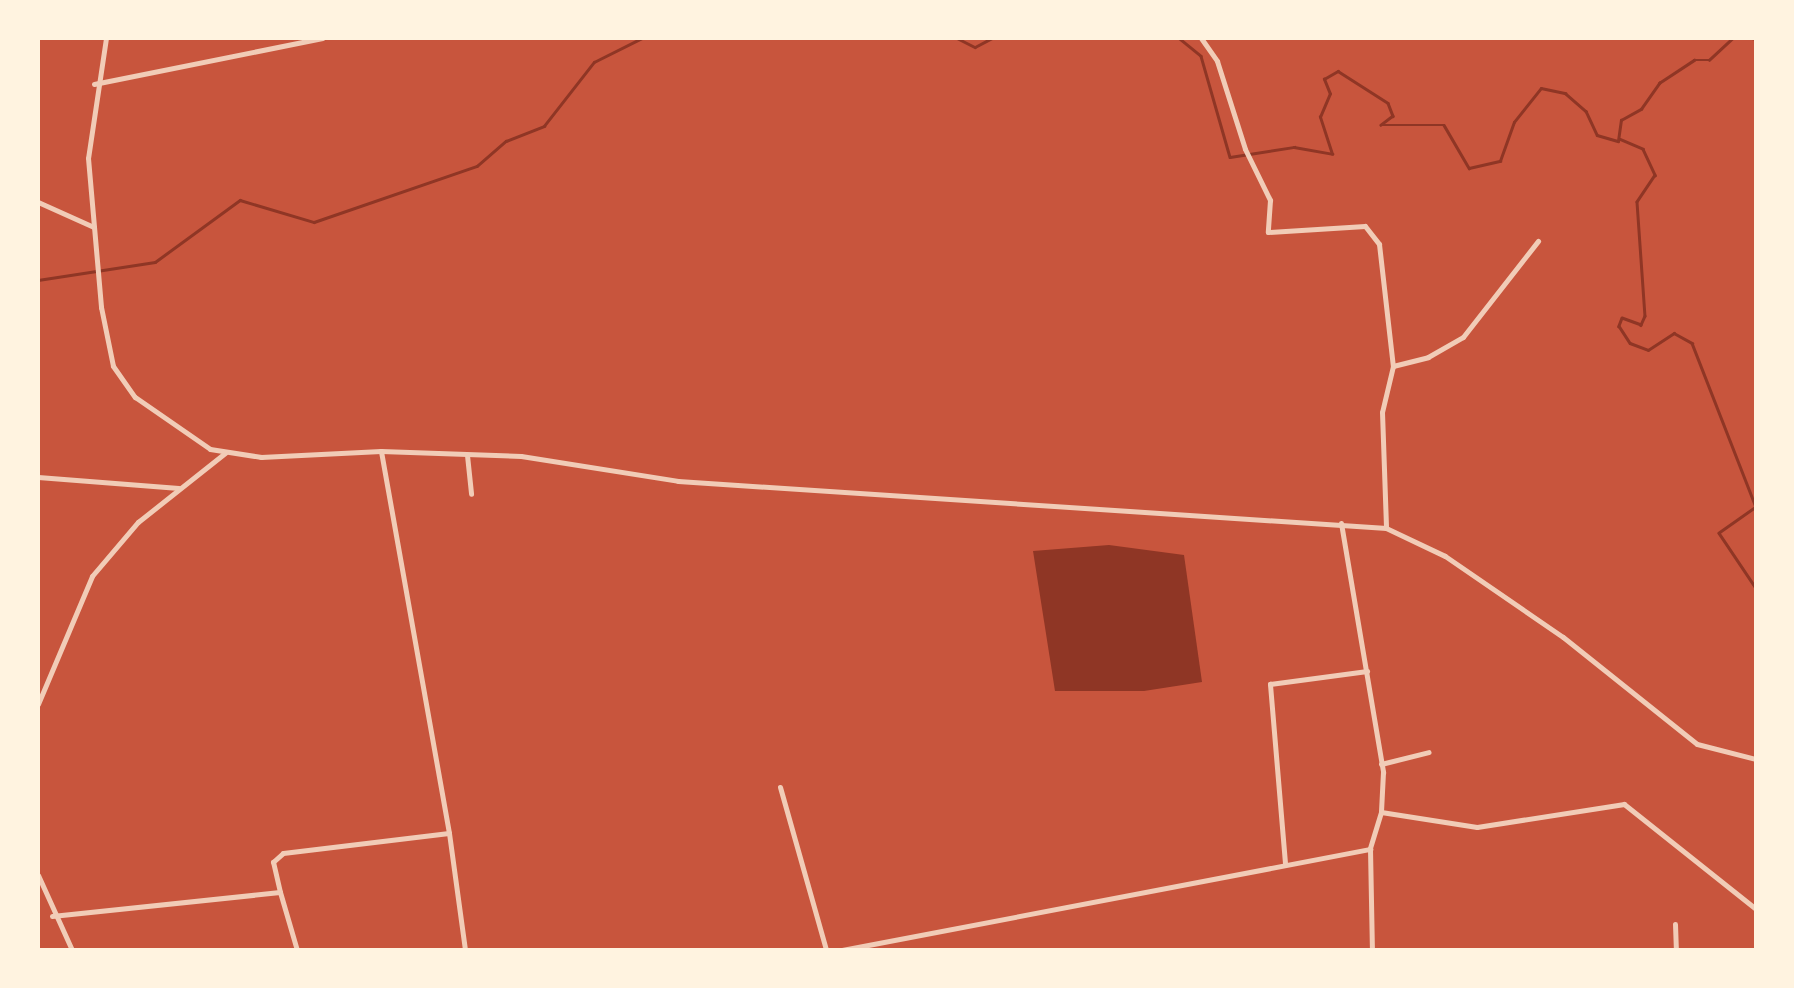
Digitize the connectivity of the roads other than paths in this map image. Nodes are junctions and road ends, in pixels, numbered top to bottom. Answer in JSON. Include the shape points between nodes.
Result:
{"nodes":[{"id":1,"x":106,"y":38,"type":"edge"},
{"id":2,"x":322,"y":38,"type":"edge"},
{"id":3,"x":1201,"y":38,"type":"edge"},
{"id":4,"x":94,"y":84,"type":"junction"},
{"id":5,"x":38,"y":202,"type":"edge"},
{"id":6,"x":94,"y":226,"type":"junction"},
{"id":7,"x":1538,"y":241,"type":"dead end"},
{"id":8,"x":1393,"y":366,"type":"junction"},
{"id":9,"x":382,"y":451,"type":"junction"},
{"id":10,"x":225,"y":453,"type":"junction"},
{"id":11,"x":467,"y":455,"type":"junction"},
{"id":12,"x":38,"y":477,"type":"edge"},
{"id":13,"x":179,"y":488,"type":"junction"},
{"id":14,"x":471,"y":494,"type":"dead end"},
{"id":15,"x":1341,"y":523,"type":"junction"},
{"id":16,"x":1386,"y":528,"type":"junction"},
{"id":17,"x":1367,"y":671,"type":"junction"},
{"id":18,"x":38,"y":704,"type":"edge"},
{"id":19,"x":1429,"y":752,"type":"dead end"},
{"id":20,"x":1756,"y":760,"type":"edge"},
{"id":21,"x":1381,"y":764,"type":"junction"},
{"id":22,"x":780,"y":787,"type":"dead end"},
{"id":23,"x":1382,"y":812,"type":"junction"},
{"id":24,"x":449,"y":833,"type":"junction"},
{"id":25,"x":1370,"y":850,"type":"junction"},
{"id":26,"x":1285,"y":863,"type":"junction"},
{"id":27,"x":38,"y":875,"type":"edge"},
{"id":28,"x":280,"y":892,"type":"junction"},
{"id":29,"x":1756,"y":909,"type":"edge"},
{"id":30,"x":52,"y":916,"type":"junction"},
{"id":31,"x":1675,"y":924,"type":"dead end"},
{"id":32,"x":72,"y":950,"type":"edge"},
{"id":33,"x":297,"y":950,"type":"edge"},
{"id":34,"x":465,"y":950,"type":"edge"},
{"id":35,"x":826,"y":950,"type":"edge"},
{"id":36,"x":842,"y":950,"type":"edge"},
{"id":37,"x":1372,"y":950,"type":"edge"},
{"id":38,"x":1676,"y":950,"type":"edge"}],
"edges":[{"from":1,"to":4,"type":"street"},
{"from":2,"to":4,"type":"street"},
{"from":3,"to":8,"type":"street","via":[[1217,61],[1250,163],[1270,200],[1268,232],[1362,226],[1373,232],[1382,253]]},
{"from":4,"to":6,"type":"street","via":[[88,158]]},
{"from":5,"to":6,"type":"street"},
{"from":6,"to":10,"type":"street","via":[[113,366],[148,407]]},
{"from":7,"to":8,"type":"street","via":[[1463,337]]},
{"from":8,"to":16,"type":"street","via":[[1382,412]]},
{"from":9,"to":10,"type":"street"},
{"from":9,"to":11,"type":"street"},
{"from":9,"to":24,"type":"street"},
{"from":10,"to":13,"type":"street"},
{"from":11,"to":14,"type":"street"},
{"from":11,"to":15,"type":"street","via":[[521,456],[678,481]]},
{"from":12,"to":13,"type":"street"},
{"from":13,"to":18,"type":"street","via":[[138,522],[92,576]]},
{"from":15,"to":16,"type":"street"},
{"from":15,"to":17,"type":"street"},
{"from":16,"to":20,"type":"street","via":[[1445,556],[1564,638],[1697,744]]},
{"from":17,"to":21,"type":"street"},
{"from":17,"to":26,"type":"street","via":[[1270,684]]},
{"from":19,"to":21,"type":"street"},
{"from":21,"to":23,"type":"street"},
{"from":22,"to":35,"type":"street"},
{"from":23,"to":25,"type":"street"},
{"from":23,"to":29,"type":"street","via":[[1477,827],[1624,804]]},
{"from":24,"to":28,"type":"street","via":[[283,853],[274,862]]},
{"from":24,"to":34,"type":"street"},
{"from":25,"to":26,"type":"street"},
{"from":25,"to":37,"type":"street"},
{"from":26,"to":36,"type":"street"},
{"from":27,"to":30,"type":"street"},
{"from":28,"to":30,"type":"street"},
{"from":28,"to":33,"type":"street"},
{"from":30,"to":32,"type":"street"},
{"from":31,"to":38,"type":"street"}]}
